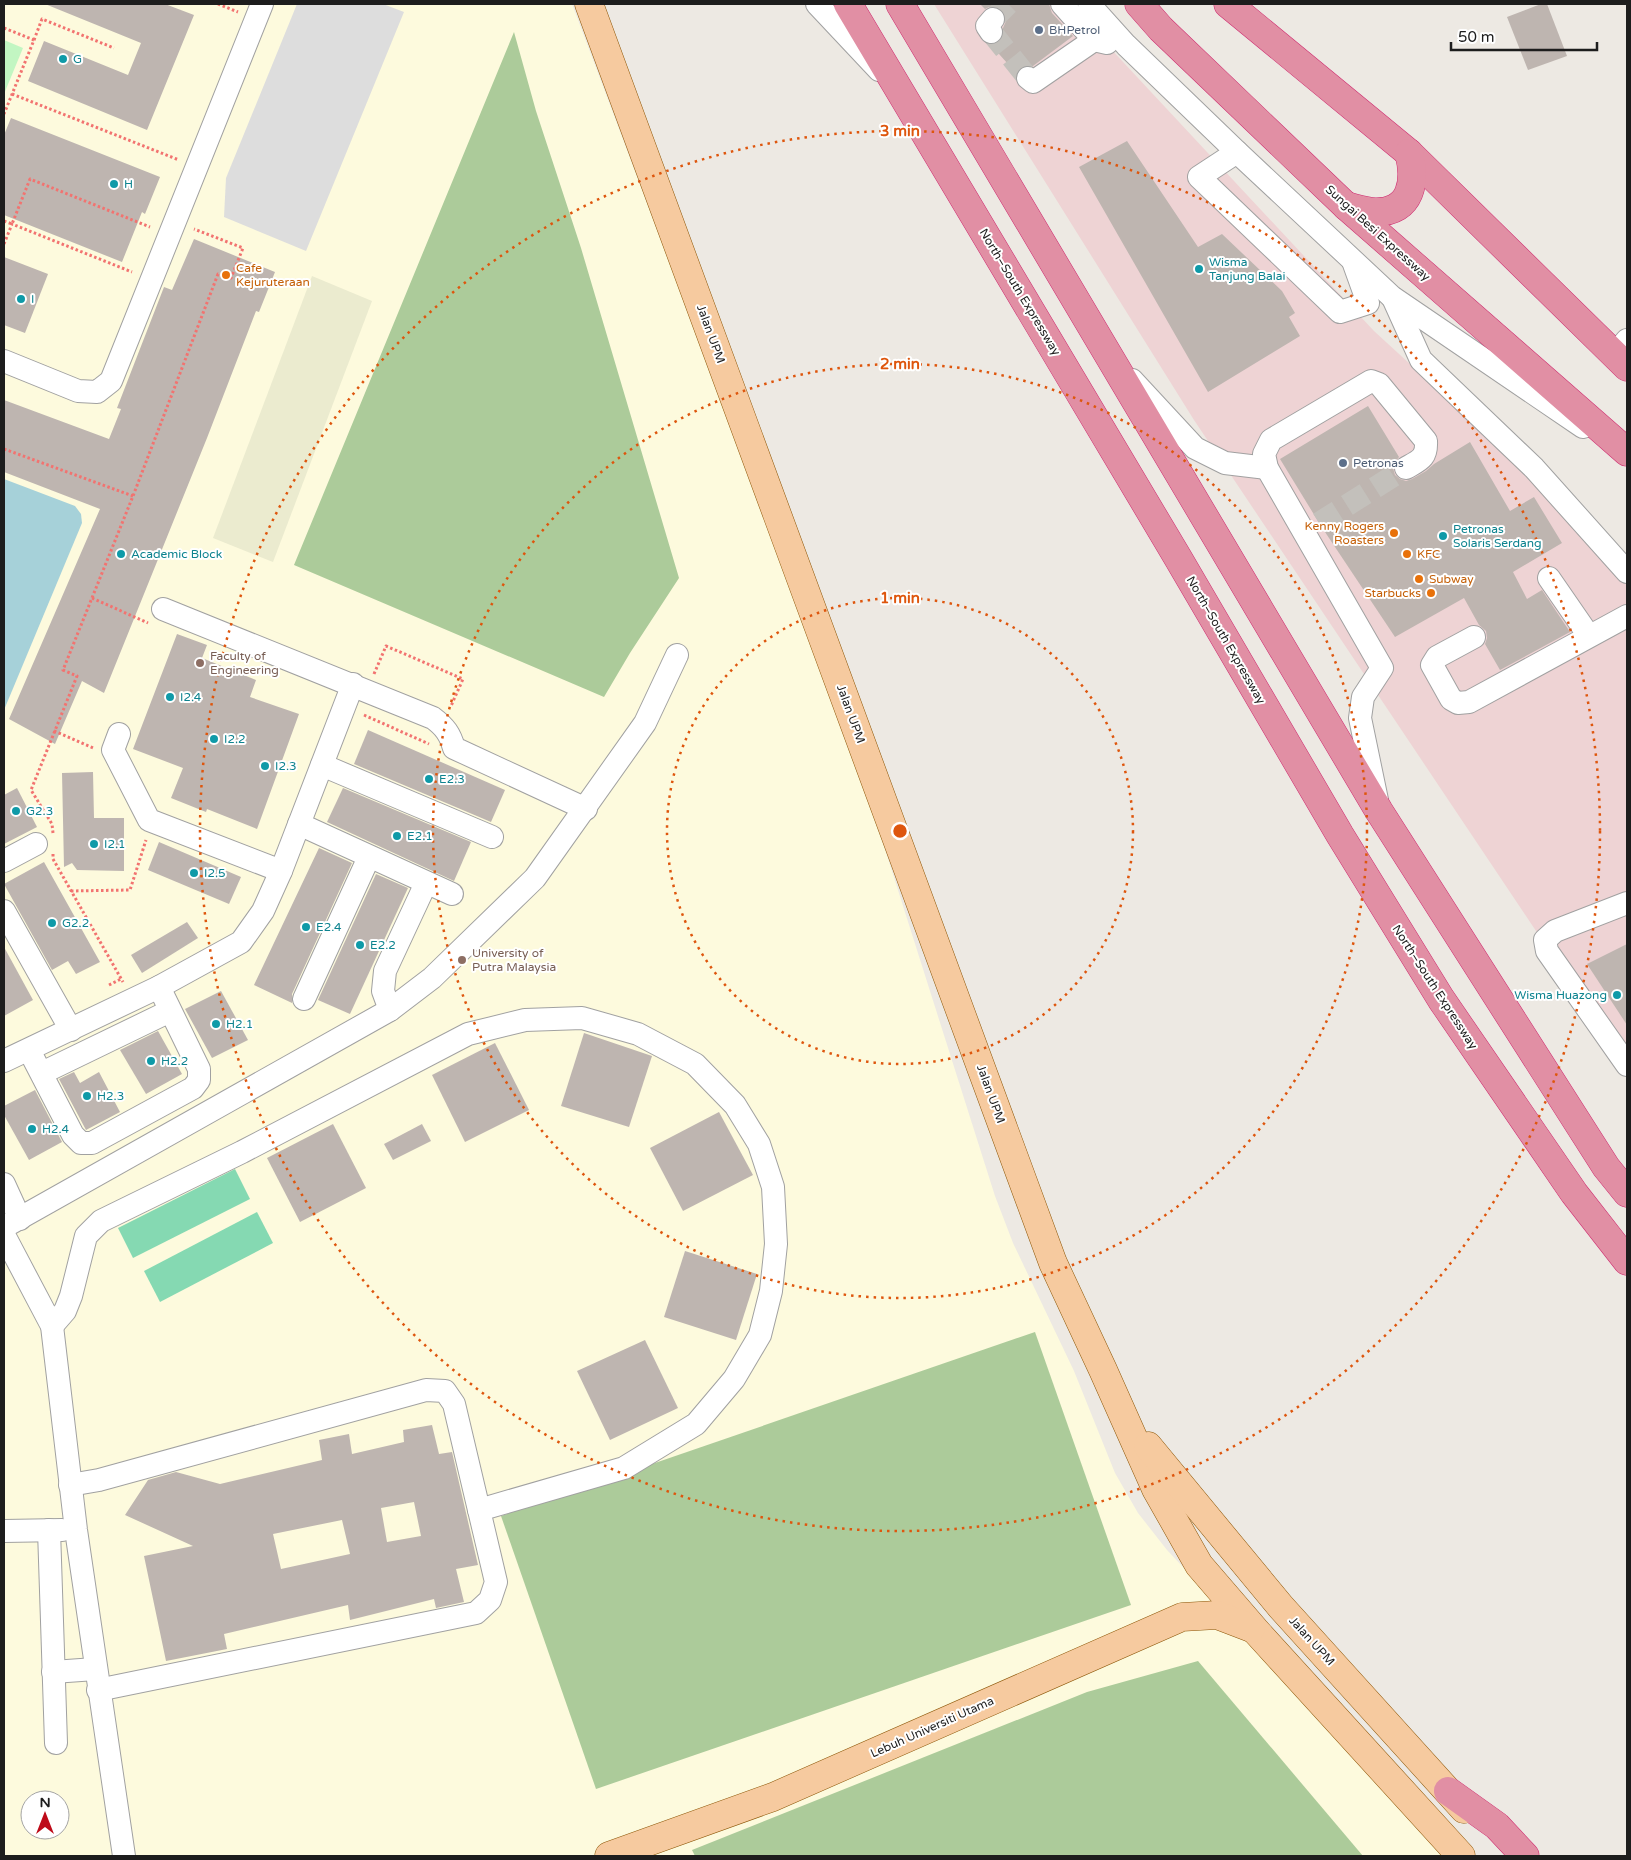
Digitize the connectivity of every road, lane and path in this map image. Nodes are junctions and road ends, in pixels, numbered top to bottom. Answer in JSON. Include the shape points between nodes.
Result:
{"nodes":[{"id":1,"x":218,"y":4,"type":"edge"},
{"id":2,"x":262,"y":4,"type":"edge"},
{"id":3,"x":589,"y":4,"type":"edge"},
{"id":4,"x":817,"y":4,"type":"edge"},
{"id":5,"x":848,"y":4,"type":"edge"},
{"id":6,"x":900,"y":4,"type":"edge"},
{"id":7,"x":1062,"y":4,"type":"edge"},
{"id":8,"x":1089,"y":4,"type":"edge"},
{"id":9,"x":1139,"y":4,"type":"edge"},
{"id":10,"x":1228,"y":4,"type":"edge"},
{"id":11,"x":240,"y":12,"type":"dead end"},
{"id":12,"x":4,"y":28,"type":"edge"},
{"id":13,"x":34,"y":40,"type":"junction"},
{"id":14,"x":1094,"y":40,"type":"junction"},
{"id":15,"x":1126,"y":45,"type":"junction"},
{"id":16,"x":114,"y":48,"type":"dead end"},
{"id":17,"x":1028,"y":78,"type":"dead end"},
{"id":18,"x":12,"y":94,"type":"junction"},
{"id":19,"x":902,"y":94,"type":"junction"},
{"id":20,"x":4,"y":111,"type":"edge"},
{"id":21,"x":1237,"y":152,"type":"junction"},
{"id":22,"x":1410,"y":153,"type":"junction"},
{"id":23,"x":180,"y":160,"type":"dead end"},
{"id":24,"x":63,"y":192,"type":"dead end"},
{"id":25,"x":1346,"y":206,"type":"junction"},
{"id":26,"x":4,"y":221,"type":"edge"},
{"id":27,"x":12,"y":224,"type":"junction"},
{"id":28,"x":4,"y":244,"type":"edge"},
{"id":29,"x":1353,"y":260,"type":"junction"},
{"id":30,"x":134,"y":273,"type":"dead end"},
{"id":31,"x":230,"y":278,"type":"dead end"},
{"id":32,"x":1392,"y":296,"type":"junction"},
{"id":33,"x":1623,"y":354,"type":"edge"},
{"id":34,"x":4,"y":360,"type":"edge"},
{"id":35,"x":1112,"y":360,"type":"junction"},
{"id":36,"x":4,"y":448,"type":"edge"},
{"id":37,"x":1627,"y":452,"type":"edge"},
{"id":38,"x":1627,"y":457,"type":"edge"},
{"id":39,"x":1267,"y":468,"type":"junction"},
{"id":40,"x":1406,"y":468,"type":"tunnel mouth"},
{"id":41,"x":133,"y":496,"type":"junction"},
{"id":42,"x":1627,"y":572,"type":"edge"},
{"id":43,"x":1549,"y":578,"type":"dead end"},
{"id":44,"x":92,"y":598,"type":"junction"},
{"id":45,"x":163,"y":609,"type":"dead end"},
{"id":46,"x":133,"y":616,"type":"dead end"},
{"id":47,"x":1627,"y":616,"type":"edge"},
{"id":48,"x":1589,"y":636,"type":"junction"},
{"id":49,"x":1474,"y":637,"type":"dead end"},
{"id":50,"x":677,"y":654,"type":"dead end"},
{"id":51,"x":353,"y":684,"type":"junction"},
{"id":52,"x":119,"y":734,"type":"dead end"},
{"id":53,"x":322,"y":765,"type":"junction"},
{"id":54,"x":586,"y":809,"type":"junction"},
{"id":55,"x":1379,"y":811,"type":"junction"},
{"id":56,"x":299,"y":824,"type":"junction"},
{"id":57,"x":492,"y":837,"type":"dead end"},
{"id":58,"x":147,"y":838,"type":"dead end"},
{"id":59,"x":47,"y":845,"type":"junction"},
{"id":60,"x":369,"y":857,"type":"junction"},
{"id":61,"x":4,"y":860,"type":"edge"},
{"id":62,"x":281,"y":871,"type":"junction"},
{"id":63,"x":426,"y":882,"type":"junction"},
{"id":64,"x":71,"y":891,"type":"junction"},
{"id":65,"x":452,"y":894,"type":"dead end"},
{"id":66,"x":1627,"y":902,"type":"edge"},
{"id":67,"x":4,"y":911,"type":"edge"},
{"id":68,"x":121,"y":979,"type":"dead end"},
{"id":69,"x":159,"y":987,"type":"junction"},
{"id":70,"x":304,"y":999,"type":"dead end"},
{"id":71,"x":390,"y":1010,"type":"junction"},
{"id":72,"x":170,"y":1011,"type":"junction"},
{"id":73,"x":71,"y":1030,"type":"junction"},
{"id":74,"x":30,"y":1050,"type":"junction"},
{"id":75,"x":4,"y":1061,"type":"edge"},
{"id":76,"x":1627,"y":1065,"type":"edge"},
{"id":77,"x":42,"y":1073,"type":"junction"},
{"id":78,"x":4,"y":1184,"type":"edge"},
{"id":79,"x":1627,"y":1193,"type":"edge"},
{"id":80,"x":12,"y":1223,"type":"edge"},
{"id":81,"x":4,"y":1235,"type":"edge"},
{"id":82,"x":1627,"y":1261,"type":"edge"},
{"id":83,"x":52,"y":1326,"type":"junction"},
{"id":84,"x":1126,"y":1419,"type":"junction"},
{"id":85,"x":70,"y":1485,"type":"junction"},
{"id":86,"x":479,"y":1510,"type":"junction"},
{"id":87,"x":49,"y":1530,"type":"junction"},
{"id":88,"x":76,"y":1530,"type":"junction"},
{"id":89,"x":4,"y":1531,"type":"edge"},
{"id":90,"x":1255,"y":1630,"type":"junction"},
{"id":91,"x":54,"y":1672,"type":"junction"},
{"id":92,"x":96,"y":1680,"type":"junction"},
{"id":93,"x":56,"y":1743,"type":"dead end"},
{"id":94,"x":1448,"y":1791,"type":"junction"},
{"id":95,"x":124,"y":1856,"type":"edge"},
{"id":96,"x":609,"y":1856,"type":"edge"},
{"id":97,"x":1461,"y":1856,"type":"edge"},
{"id":98,"x":1508,"y":1856,"type":"edge"},
{"id":99,"x":1525,"y":1856,"type":"edge"}],
"edges":[{"from":1,"to":11,"type":"path"},
{"from":2,"to":34,"type":"street","via":[[111,381],[97,392],[78,391]]},
{"from":3,"to":84,"type":"main road","name":"Jalan UPM","via":[[1053,1263]]},
{"from":4,"to":19,"type":"street"},
{"from":5,"to":19,"type":"highway","name":"North–South Expressway"},
{"from":6,"to":35,"type":"highway"},
{"from":7,"to":14,"type":"street"},
{"from":8,"to":15,"type":"street"},
{"from":9,"to":25,"type":"highway","name":"Sungai Besi Expressway","via":[[1168,36]]},
{"from":10,"to":22,"type":"highway"},
{"from":12,"to":13,"type":"path"},
{"from":13,"to":16,"type":"path","via":[[42,19]]},
{"from":13,"to":18,"type":"path"},
{"from":14,"to":15,"type":"street"},
{"from":14,"to":17,"type":"street","via":[[1033,82]]},
{"from":15,"to":21,"type":"street"},
{"from":18,"to":20,"type":"path"},
{"from":18,"to":23,"type":"path"},
{"from":19,"to":82,"type":"highway","name":"North–South Expressway","via":[[1340,835],[1441,999],[1574,1193]]},
{"from":21,"to":29,"type":"street"},
{"from":21,"to":29,"type":"street","via":[[1199,176],[1340,312],[1368,303]]},
{"from":22,"to":25,"type":"highway","via":[[1414,170],[1412,186],[1405,201],[1394,209],[1376,212]]},
{"from":22,"to":33,"type":"highway"},
{"from":24,"to":27,"type":"path","via":[[30,179]]},
{"from":25,"to":37,"type":"highway","name":"Sungai Besi Expressway"},
{"from":26,"to":27,"type":"path"},
{"from":27,"to":28,"type":"path"},
{"from":27,"to":30,"type":"path"},
{"from":29,"to":32,"type":"street"},
{"from":31,"to":41,"type":"path","via":[[218,274]]},
{"from":32,"to":38,"type":"street"},
{"from":32,"to":42,"type":"street","via":[[1422,360],[1534,468]]},
{"from":35,"to":39,"type":"street","via":[[1196,448],[1225,463]]},
{"from":35,"to":55,"type":"highway"},
{"from":36,"to":41,"type":"path"},
{"from":39,"to":40,"type":"street","via":[[1264,454],[1271,440],[1370,381],[1379,384],[1426,441],[1426,452],[1421,460]]},
{"from":39,"to":55,"type":"street","via":[[1311,527],[1382,668],[1363,697],[1360,718]]},
{"from":41,"to":44,"type":"path"},
{"from":43,"to":48,"type":"street"},
{"from":44,"to":46,"type":"path"},
{"from":44,"to":59,"type":"path","via":[[63,670],[77,676],[31,790],[52,824]]},
{"from":45,"to":51,"type":"street"},
{"from":47,"to":48,"type":"street"},
{"from":48,"to":49,"type":"street","via":[[1469,702],[1458,703],[1451,699],[1432,664],[1437,657]]},
{"from":50,"to":54,"type":"street","via":[[645,722]]},
{"from":51,"to":53,"type":"street"},
{"from":51,"to":54,"type":"street","via":[[433,718],[450,735],[454,748]]},
{"from":52,"to":62,"type":"street","via":[[114,750],[149,820]]},
{"from":53,"to":56,"type":"street"},
{"from":53,"to":57,"type":"street"},
{"from":54,"to":71,"type":"street","via":[[535,878],[432,978]]},
{"from":55,"to":79,"type":"highway","via":[[1601,1159]]},
{"from":56,"to":60,"type":"street"},
{"from":56,"to":62,"type":"street"},
{"from":58,"to":64,"type":"path","via":[[130,890]]},
{"from":59,"to":61,"type":"street"},
{"from":59,"to":64,"type":"path"},
{"from":60,"to":63,"type":"street"},
{"from":60,"to":70,"type":"street"},
{"from":62,"to":69,"type":"street","via":[[263,911],[240,942]]},
{"from":63,"to":65,"type":"street"},
{"from":63,"to":71,"type":"street","via":[[384,971],[383,991]]},
{"from":64,"to":68,"type":"path"},
{"from":66,"to":76,"type":"street","via":[[1555,931],[1545,940],[1547,951]]},
{"from":67,"to":73,"type":"street"},
{"from":69,"to":72,"type":"street"},
{"from":69,"to":73,"type":"street"},
{"from":71,"to":80,"type":"street"},
{"from":72,"to":77,"type":"street"},
{"from":72,"to":77,"type":"street","via":[[199,1069],[199,1080],[193,1088],[92,1143],[81,1143],[73,1135]]},
{"from":73,"to":74,"type":"street"},
{"from":74,"to":75,"type":"street"},
{"from":74,"to":77,"type":"street"},
{"from":78,"to":80,"type":"street"},
{"from":81,"to":83,"type":"street"},
{"from":83,"to":85,"type":"street"},
{"from":83,"to":86,"type":"street","via":[[71,1296],[86,1236],[101,1221],[242,1152],[468,1034],[525,1020],[582,1018],[638,1034],[696,1064],[735,1105],[759,1144],[773,1187],[776,1244],[771,1291],[760,1335],[734,1379],[696,1424],[624,1468]]},
{"from":84,"to":90,"type":"main road","name":"Jalan UPM","via":[[1156,1488],[1199,1565]]},
{"from":84,"to":94,"type":"main road","name":"Jalan UPM","via":[[1281,1607]]},
{"from":85,"to":86,"type":"street","via":[[99,1480],[426,1390],[445,1392],[454,1404]]},
{"from":85,"to":88,"type":"street"},
{"from":86,"to":92,"type":"street","via":[[496,1582],[490,1600],[476,1613]]},
{"from":87,"to":88,"type":"street"},
{"from":87,"to":89,"type":"street"},
{"from":87,"to":91,"type":"street"},
{"from":88,"to":92,"type":"street"},
{"from":90,"to":96,"type":"main road","name":"Lebuh Universiti Utama","via":[[1218,1615],[1182,1617],[773,1797]]},
{"from":90,"to":97,"type":"main road","name":"Jalan UPM"},
{"from":91,"to":92,"type":"street"},
{"from":91,"to":93,"type":"street"},
{"from":92,"to":95,"type":"street"},
{"from":94,"to":98,"type":"main road","name":"Jalan UPM"},
{"from":94,"to":99,"type":"highway","via":[[1497,1826]]}]}
